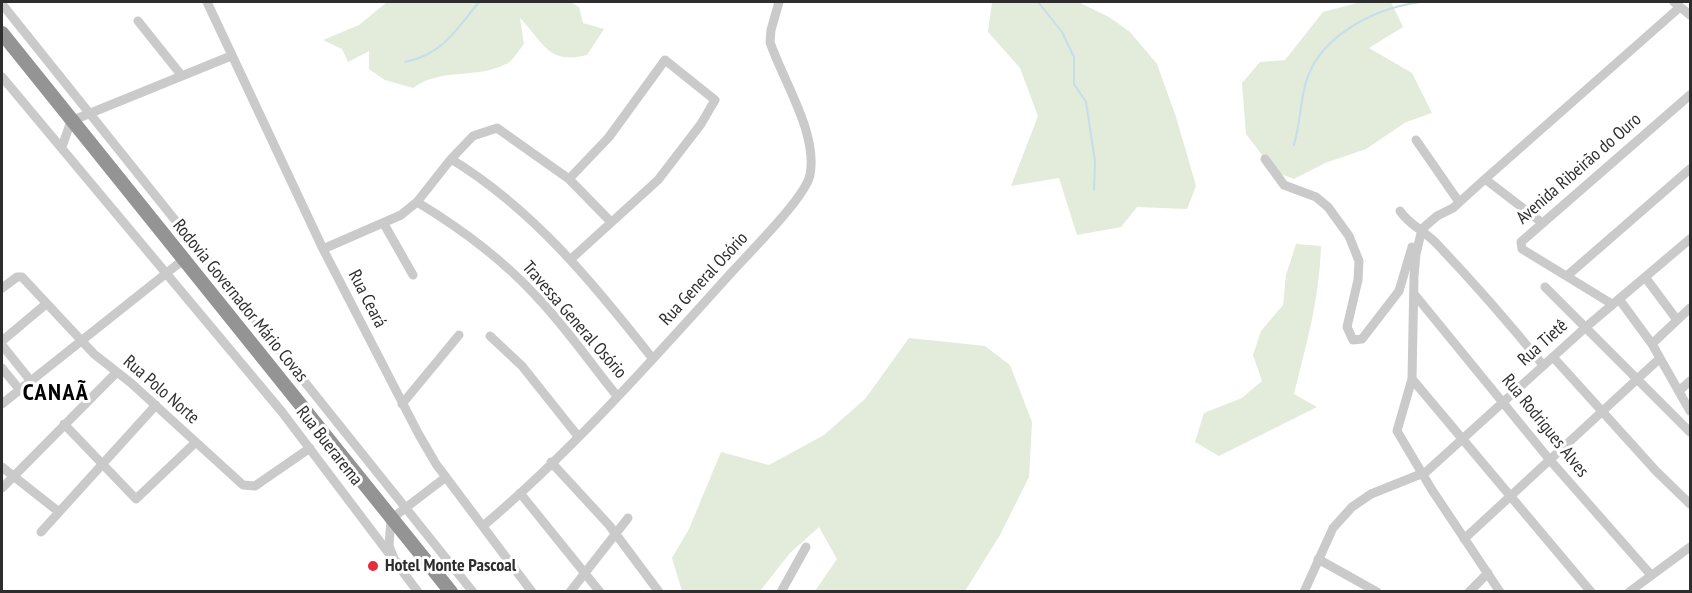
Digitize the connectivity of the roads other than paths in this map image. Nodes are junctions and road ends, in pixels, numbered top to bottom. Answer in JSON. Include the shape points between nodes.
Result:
{"nodes":[{"id":1,"x":207,"y":2,"type":"edge"},
{"id":2,"x":779,"y":2,"type":"edge"},
{"id":3,"x":2,"y":4,"type":"edge"},
{"id":4,"x":1677,"y":4,"type":"edge"},
{"id":5,"x":1690,"y":15,"type":"edge"},
{"id":6,"x":138,"y":21,"type":"dead end"},
{"id":7,"x":2,"y":33,"type":"edge"},
{"id":8,"x":231,"y":56,"type":"junction"},
{"id":9,"x":182,"y":76,"type":"junction"},
{"id":10,"x":2,"y":77,"type":"edge"},
{"id":11,"x":1690,"y":95,"type":"edge"},
{"id":12,"x":89,"y":112,"type":"junction"},
{"id":13,"x":71,"y":121,"type":"junction"},
{"id":14,"x":1416,"y":140,"type":"dead end"},
{"id":15,"x":62,"y":147,"type":"junction"},
{"id":16,"x":451,"y":159,"type":"junction"},
{"id":17,"x":1265,"y":159,"type":"dead end"},
{"id":18,"x":1690,"y":168,"type":"edge"},
{"id":19,"x":569,"y":178,"type":"junction"},
{"id":20,"x":1485,"y":179,"type":"junction"},
{"id":21,"x":417,"y":202,"type":"junction"},
{"id":22,"x":1459,"y":202,"type":"junction"},
{"id":23,"x":1400,"y":211,"type":"dead end"},
{"id":24,"x":612,"y":222,"type":"junction"},
{"id":25,"x":1541,"y":222,"type":"junction"},
{"id":26,"x":384,"y":224,"type":"junction"},
{"id":27,"x":1422,"y":229,"type":"junction"},
{"id":28,"x":1419,"y":243,"type":"junction"},
{"id":29,"x":1689,"y":244,"type":"edge"},
{"id":30,"x":323,"y":249,"type":"junction"},
{"id":31,"x":571,"y":259,"type":"junction"},
{"id":32,"x":183,"y":260,"type":"junction"},
{"id":33,"x":167,"y":272,"type":"junction"},
{"id":34,"x":413,"y":275,"type":"dead end"},
{"id":35,"x":1568,"y":275,"type":"junction"},
{"id":36,"x":1645,"y":277,"type":"junction"},
{"id":37,"x":1545,"y":286,"type":"dead end"},
{"id":38,"x":2,"y":288,"type":"edge"},
{"id":39,"x":231,"y":291,"type":"junction"},
{"id":40,"x":1416,"y":295,"type":"junction"},
{"id":41,"x":215,"y":298,"type":"junction"},
{"id":42,"x":1616,"y":302,"type":"junction"},
{"id":43,"x":46,"y":304,"type":"junction"},
{"id":44,"x":1690,"y":308,"type":"edge"},
{"id":45,"x":1677,"y":320,"type":"junction"},
{"id":46,"x":1586,"y":327,"type":"junction"},
{"id":47,"x":459,"y":335,"type":"dead end"},
{"id":48,"x":490,"y":336,"type":"dead end"},
{"id":49,"x":80,"y":339,"type":"junction"},
{"id":50,"x":2,"y":343,"type":"edge"},
{"id":51,"x":1652,"y":344,"type":"junction"},
{"id":52,"x":1553,"y":357,"type":"junction"},
{"id":53,"x":653,"y":359,"type":"junction"},
{"id":54,"x":1659,"y":359,"type":"junction"},
{"id":55,"x":1543,"y":365,"type":"junction"},
{"id":56,"x":2,"y":368,"type":"edge"},
{"id":57,"x":116,"y":373,"type":"junction"},
{"id":58,"x":1412,"y":379,"type":"junction"},
{"id":59,"x":30,"y":380,"type":"junction"},
{"id":60,"x":1637,"y":380,"type":"junction"},
{"id":61,"x":1690,"y":381,"type":"edge"},
{"id":62,"x":19,"y":389,"type":"junction"},
{"id":63,"x":1679,"y":391,"type":"junction"},
{"id":64,"x":617,"y":396,"type":"junction"},
{"id":65,"x":1503,"y":401,"type":"junction"},
{"id":66,"x":2,"y":404,"type":"edge"},
{"id":67,"x":402,"y":404,"type":"junction"},
{"id":68,"x":156,"y":405,"type":"junction"},
{"id":69,"x":1690,"y":411,"type":"edge"},
{"id":70,"x":1601,"y":412,"type":"junction"},
{"id":71,"x":64,"y":424,"type":"junction"},
{"id":72,"x":1690,"y":432,"type":"edge"},
{"id":73,"x":578,"y":435,"type":"junction"},
{"id":74,"x":1462,"y":438,"type":"junction"},
{"id":75,"x":196,"y":442,"type":"junction"},
{"id":76,"x":310,"y":448,"type":"junction"},
{"id":77,"x":1549,"y":459,"type":"junction"},
{"id":78,"x":551,"y":462,"type":"junction"},
{"id":79,"x":104,"y":464,"type":"junction"},
{"id":80,"x":2,"y":466,"type":"edge"},
{"id":81,"x":1421,"y":474,"type":"junction"},
{"id":82,"x":12,"y":477,"type":"junction"},
{"id":83,"x":446,"y":477,"type":"junction"},
{"id":84,"x":2,"y":488,"type":"edge"},
{"id":85,"x":520,"y":493,"type":"junction"},
{"id":86,"x":1511,"y":495,"type":"junction"},
{"id":87,"x":1690,"y":504,"type":"edge"},
{"id":88,"x":405,"y":508,"type":"junction"},
{"id":89,"x":59,"y":512,"type":"junction"},
{"id":90,"x":628,"y":518,"type":"dead end"},
{"id":91,"x":391,"y":519,"type":"junction"},
{"id":92,"x":483,"y":526,"type":"junction"},
{"id":93,"x":41,"y":531,"type":"dead end"},
{"id":94,"x":616,"y":534,"type":"junction"},
{"id":95,"x":1464,"y":539,"type":"junction"},
{"id":96,"x":806,"y":546,"type":"dead end"},
{"id":97,"x":1690,"y":547,"type":"edge"},
{"id":98,"x":1318,"y":559,"type":"junction"},
{"id":99,"x":395,"y":561,"type":"junction"},
{"id":100,"x":428,"y":563,"type":"junction"},
{"id":101,"x":585,"y":573,"type":"junction"},
{"id":102,"x":1488,"y":573,"type":"junction"},
{"id":103,"x":1651,"y":575,"type":"junction"},
{"id":104,"x":1363,"y":588,"type":"edge"},
{"id":105,"x":418,"y":591,"type":"edge"},
{"id":106,"x":451,"y":591,"type":"edge"},
{"id":107,"x":473,"y":591,"type":"edge"},
{"id":108,"x":532,"y":591,"type":"edge"},
{"id":109,"x":570,"y":591,"type":"edge"},
{"id":110,"x":600,"y":591,"type":"edge"},
{"id":111,"x":659,"y":591,"type":"edge"},
{"id":112,"x":781,"y":591,"type":"edge"},
{"id":113,"x":1304,"y":591,"type":"edge"},
{"id":114,"x":1377,"y":591,"type":"edge"},
{"id":115,"x":1468,"y":591,"type":"edge"},
{"id":116,"x":1500,"y":591,"type":"edge"},
{"id":117,"x":1591,"y":591,"type":"edge"},
{"id":118,"x":1629,"y":591,"type":"edge"}],
"edges":[{"from":1,"to":8,"type":"street","name":"Rua Ceará"},
{"from":2,"to":53,"type":"street","name":"Rua General Osório","via":[[770,42],[811,145],[807,184]]},
{"from":3,"to":12,"type":"street"},
{"from":4,"to":5,"type":"street"},
{"from":4,"to":20,"type":"street"},
{"from":6,"to":9,"type":"street"},
{"from":7,"to":13,"type":"highway","name":"Rodovia Governador Mário Covas"},
{"from":8,"to":9,"type":"street"},
{"from":8,"to":30,"type":"street","name":"Rua Ceará"},
{"from":9,"to":12,"type":"street"},
{"from":10,"to":15,"type":"street","name":"Rua Buerarema"},
{"from":11,"to":25,"type":"street","name":"Avenida Ribeirão do Ouro"},
{"from":12,"to":13,"type":"street"},
{"from":12,"to":39,"type":"street"},
{"from":13,"to":15,"type":"street"},
{"from":13,"to":32,"type":"highway","name":"Rodovia Governador Mário Covas"},
{"from":14,"to":22,"type":"street"},
{"from":15,"to":33,"type":"street","name":"Rua Buerarema"},
{"from":16,"to":19,"type":"street","via":[[473,136],[497,128]]},
{"from":16,"to":21,"type":"street"},
{"from":16,"to":31,"type":"street","via":[[495,189]]},
{"from":17,"to":28,"type":"street","via":[[1284,185],[1316,197],[1328,207],[1349,236],[1359,261],[1347,327],[1353,340],[1362,339],[1399,291],[1412,248]]},
{"from":18,"to":35,"type":"street"},
{"from":19,"to":24,"type":"street"},
{"from":19,"to":24,"type":"street","via":[[609,137],[665,60],[716,100],[658,180]]},
{"from":20,"to":22,"type":"street"},
{"from":20,"to":25,"type":"street"},
{"from":21,"to":26,"type":"street"},
{"from":21,"to":64,"type":"street","name":"Travessa General Osório","via":[[459,228],[517,276]]},
{"from":22,"to":27,"type":"street"},
{"from":23,"to":27,"type":"street","via":[[1406,220]]},
{"from":24,"to":31,"type":"street"},
{"from":25,"to":35,"type":"street","name":"Avenida Ribeirão do Ouro","via":[[1520,246]]},
{"from":26,"to":30,"type":"street"},
{"from":26,"to":34,"type":"street"},
{"from":27,"to":28,"type":"street"},
{"from":27,"to":55,"type":"street","via":[[1494,305]]},
{"from":28,"to":40,"type":"street","via":[[1414,276]]},
{"from":29,"to":36,"type":"street","name":"Rua Tietê"},
{"from":30,"to":67,"type":"street","name":"Rua Ceará"},
{"from":31,"to":53,"type":"street"},
{"from":32,"to":33,"type":"street"},
{"from":32,"to":41,"type":"highway","name":"Rodovia Governador Mário Covas"},
{"from":33,"to":49,"type":"street"},
{"from":33,"to":76,"type":"street","name":"Rua Buerarema"},
{"from":35,"to":42,"type":"street","name":"Avenida Ribeirão do Ouro"},
{"from":36,"to":42,"type":"street","name":"Rua Tietê"},
{"from":36,"to":45,"type":"street"},
{"from":37,"to":46,"type":"street"},
{"from":38,"to":43,"type":"street","name":"Rua Polo Norte","via":[[17,277],[22,278]]},
{"from":39,"to":41,"type":"street"},
{"from":39,"to":88,"type":"street"},
{"from":40,"to":58,"type":"street"},
{"from":40,"to":65,"type":"street","name":"Rua Rodrigues Alves"},
{"from":41,"to":91,"type":"highway","name":"Rodovia Governador Mário Covas"},
{"from":42,"to":46,"type":"street","name":"Rua Tietê"},
{"from":42,"to":51,"type":"street","name":"Avenida Ribeirão do Ouro"},
{"from":43,"to":49,"type":"street","name":"Rua Polo Norte"},
{"from":43,"to":50,"type":"street"},
{"from":44,"to":45,"type":"street"},
{"from":45,"to":51,"type":"street"},
{"from":46,"to":52,"type":"street","name":"Rua Tietê"},
{"from":46,"to":60,"type":"street"},
{"from":47,"to":67,"type":"street"},
{"from":48,"to":73,"type":"street","via":[[522,366]]},
{"from":49,"to":57,"type":"street","name":"Rua Polo Norte"},
{"from":49,"to":59,"type":"street"},
{"from":50,"to":59,"type":"street"},
{"from":51,"to":54,"type":"street","name":"Avenida Ribeirão do Ouro"},
{"from":52,"to":55,"type":"street","name":"Rua Tietê"},
{"from":52,"to":70,"type":"street"},
{"from":53,"to":64,"type":"street","name":"Rua General Osório"},
{"from":54,"to":60,"type":"street"},
{"from":54,"to":63,"type":"street","name":"Avenida Ribeirão do Ouro"},
{"from":55,"to":65,"type":"street","name":"Rua Tietê"},
{"from":56,"to":62,"type":"street"},
{"from":57,"to":68,"type":"street","name":"Rua Polo Norte"},
{"from":57,"to":71,"type":"street"},
{"from":58,"to":74,"type":"street"},
{"from":58,"to":81,"type":"street","via":[[1396,431]]},
{"from":59,"to":62,"type":"street"},
{"from":60,"to":70,"type":"street"},
{"from":60,"to":72,"type":"street"},
{"from":61,"to":63,"type":"street"},
{"from":62,"to":66,"type":"street"},
{"from":63,"to":69,"type":"street","name":"Avenida Ribeirão do Ouro"},
{"from":64,"to":73,"type":"street","name":"Rua General Osório"},
{"from":65,"to":74,"type":"street","name":"Rua Tietê"},
{"from":65,"to":77,"type":"street","name":"Rua Rodrigues Alves"},
{"from":67,"to":83,"type":"street","name":"Rua Ceará"},
{"from":68,"to":75,"type":"street","name":"Rua Polo Norte"},
{"from":68,"to":79,"type":"street"},
{"from":70,"to":77,"type":"street"},
{"from":70,"to":87,"type":"street"},
{"from":71,"to":79,"type":"street"},
{"from":71,"to":82,"type":"street"},
{"from":73,"to":78,"type":"street","name":"Rua General Osório"},
{"from":74,"to":81,"type":"street","name":"Rua Tietê"},
{"from":74,"to":86,"type":"street"},
{"from":75,"to":76,"type":"street","name":"Rua Polo Norte","via":[[250,487]]},
{"from":75,"to":79,"type":"street","via":[[135,499]]},
{"from":76,"to":99,"type":"street","name":"Rua Buerarema"},
{"from":77,"to":86,"type":"street"},
{"from":77,"to":103,"type":"street","name":"Rua Rodrigues Alves"},
{"from":78,"to":85,"type":"street","name":"Rua General Osório"},
{"from":78,"to":94,"type":"street"},
{"from":79,"to":89,"type":"street"},
{"from":80,"to":82,"type":"street"},
{"from":81,"to":95,"type":"street"},
{"from":81,"to":98,"type":"street","name":"Rua Tietê","via":[[1371,494],[1352,507],[1333,528]]},
{"from":82,"to":84,"type":"street"},
{"from":82,"to":89,"type":"street"},
{"from":83,"to":88,"type":"street"},
{"from":83,"to":92,"type":"street","name":"Rua Ceará"},
{"from":85,"to":92,"type":"street","name":"Rua General Osório"},
{"from":85,"to":101,"type":"street"},
{"from":86,"to":95,"type":"street"},
{"from":86,"to":117,"type":"street"},
{"from":88,"to":91,"type":"street"},
{"from":88,"to":107,"type":"street"},
{"from":89,"to":93,"type":"street"},
{"from":90,"to":94,"type":"street"},
{"from":91,"to":99,"type":"street","via":[[390,546]]},
{"from":91,"to":100,"type":"highway","name":"Rodovia Governador Mário Covas"},
{"from":92,"to":108,"type":"street","name":"Rua Ceará"},
{"from":94,"to":101,"type":"street"},
{"from":94,"to":111,"type":"street"},
{"from":95,"to":102,"type":"street"},
{"from":96,"to":112,"type":"street"},
{"from":97,"to":103,"type":"street"},
{"from":98,"to":104,"type":"street"},
{"from":98,"to":113,"type":"street","name":"Rua Tietê"},
{"from":99,"to":100,"type":"street","via":[[402,565]]},
{"from":99,"to":105,"type":"street","name":"Rua Buerarema"},
{"from":100,"to":106,"type":"highway","name":"Rodovia Governador Mário Covas"},
{"from":101,"to":109,"type":"street"},
{"from":101,"to":110,"type":"street"},
{"from":102,"to":115,"type":"street"},
{"from":102,"to":116,"type":"street"},
{"from":103,"to":118,"type":"street"},
{"from":104,"to":114,"type":"street"}]}
